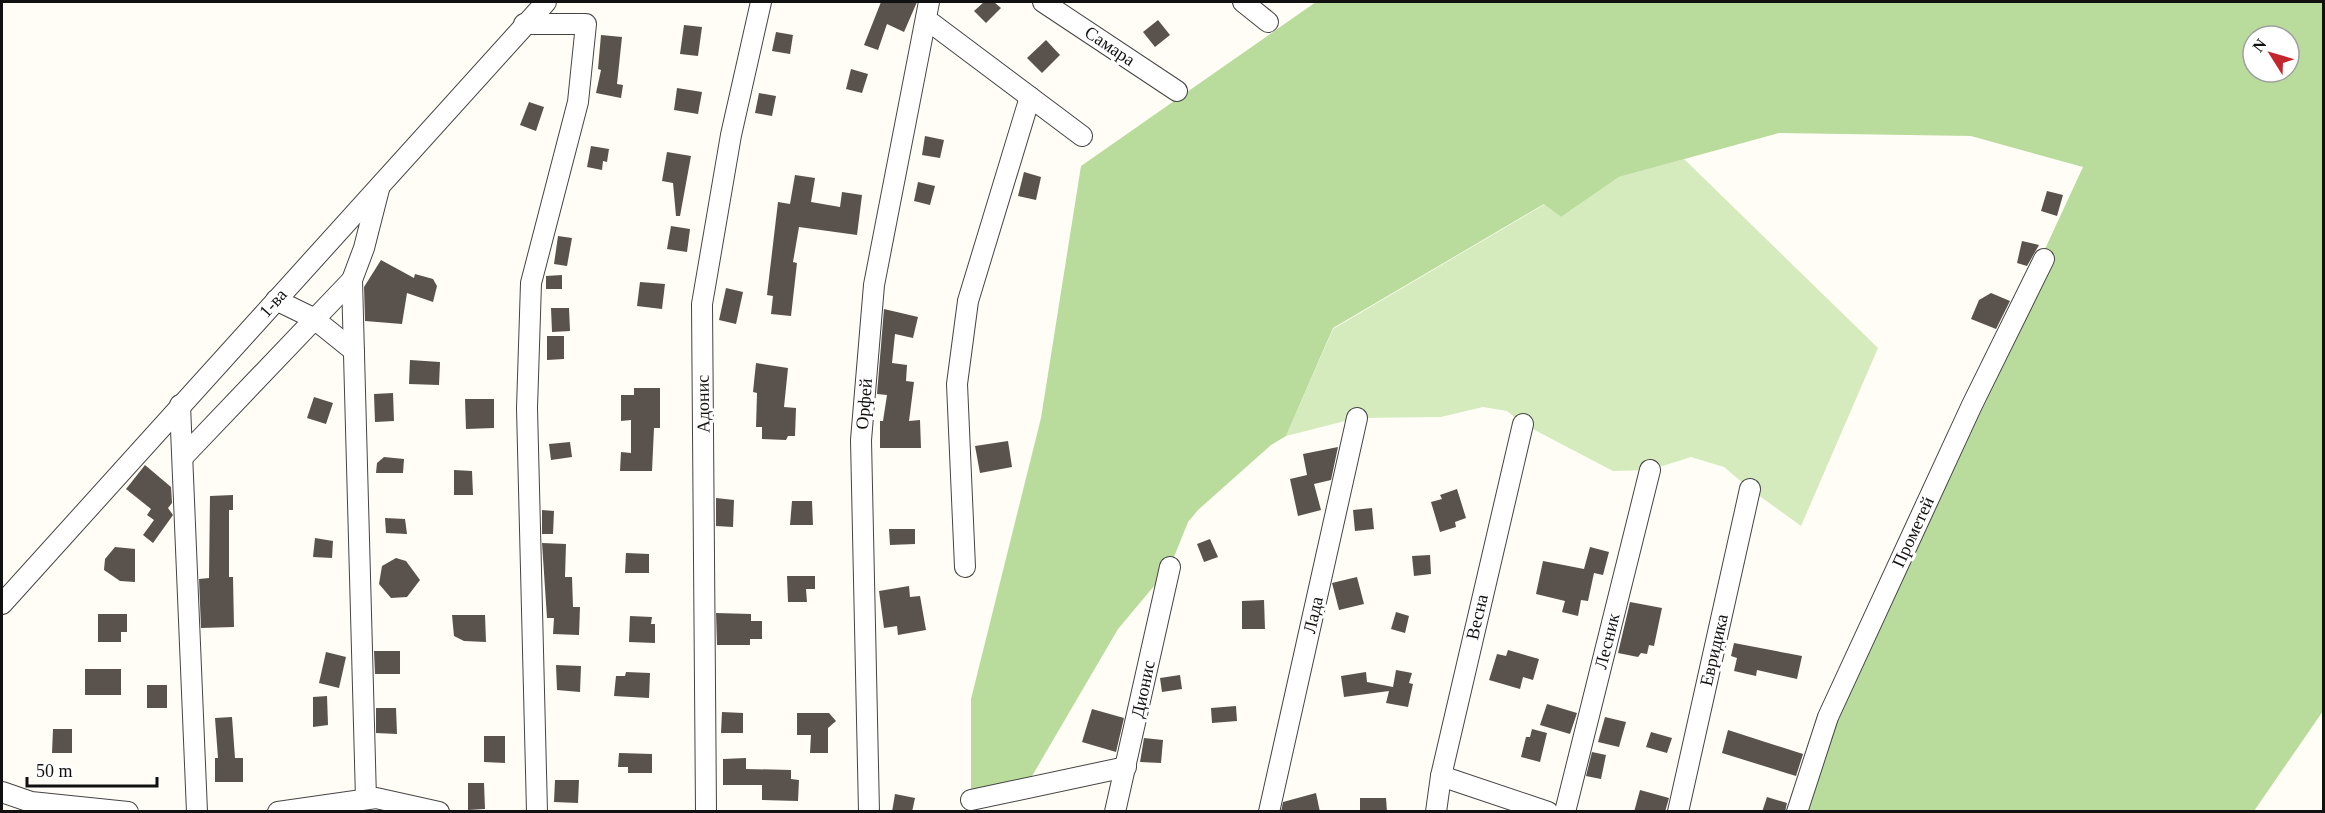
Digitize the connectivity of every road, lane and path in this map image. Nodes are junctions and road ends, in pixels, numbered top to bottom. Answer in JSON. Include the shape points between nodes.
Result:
{"nodes":[{"id":1,"x":546,"y":2,"type":"edge"},
{"id":2,"x":761,"y":2,"type":"edge"},
{"id":3,"x":1043,"y":2,"type":"edge"},
{"id":4,"x":1243,"y":2,"type":"edge"},
{"id":5,"x":927,"y":10,"type":"edge"},
{"id":6,"x":1268,"y":22,"type":"dead end"},
{"id":7,"x":524,"y":24,"type":"junction"},
{"id":8,"x":1177,"y":91,"type":"dead end"},
{"id":9,"x":1030,"y":97,"type":"junction"},
{"id":10,"x":1083,"y":136,"type":"dead end"},
{"id":11,"x":380,"y":185,"type":"junction"},
{"id":12,"x":2044,"y":259,"type":"dead end"},
{"id":13,"x":352,"y":280,"type":"junction"},
{"id":14,"x":276,"y":300,"type":"junction"},
{"id":15,"x":313,"y":318,"type":"junction"},
{"id":16,"x":354,"y":351,"type":"junction"},
{"id":17,"x":180,"y":405,"type":"junction"},
{"id":18,"x":1357,"y":418,"type":"dead end"},
{"id":19,"x":1523,"y":424,"type":"dead end"},
{"id":20,"x":183,"y":458,"type":"junction"},
{"id":21,"x":1650,"y":470,"type":"dead end"},
{"id":22,"x":1750,"y":489,"type":"dead end"},
{"id":23,"x":965,"y":567,"type":"dead end"},
{"id":24,"x":1170,"y":567,"type":"dead end"},
{"id":25,"x":2,"y":604,"type":"edge"},
{"id":26,"x":1126,"y":766,"type":"junction"},
{"id":27,"x":1441,"y":776,"type":"junction"},
{"id":28,"x":2,"y":792,"type":"edge"},
{"id":29,"x":366,"y":799,"type":"junction"},
{"id":30,"x":971,"y":800,"type":"dead end"},
{"id":31,"x":128,"y":812,"type":"edge"},
{"id":32,"x":197,"y":812,"type":"edge"},
{"id":33,"x":278,"y":812,"type":"edge"},
{"id":34,"x":439,"y":812,"type":"edge"},
{"id":35,"x":537,"y":812,"type":"edge"},
{"id":36,"x":706,"y":812,"type":"edge"},
{"id":37,"x":869,"y":812,"type":"edge"},
{"id":38,"x":1115,"y":812,"type":"edge"},
{"id":39,"x":1269,"y":812,"type":"edge"},
{"id":40,"x":1436,"y":812,"type":"edge"},
{"id":41,"x":1548,"y":812,"type":"edge"},
{"id":42,"x":1565,"y":812,"type":"edge"},
{"id":43,"x":1678,"y":812,"type":"edge"},
{"id":44,"x":1797,"y":812,"type":"edge"}],
"edges":[{"from":1,"to":7,"type":"street","name":"1-ва"},
{"from":2,"to":36,"type":"street","name":"Адонис","via":[[731,135],[702,304]]},
{"from":3,"to":8,"type":"street","name":"Самара"},
{"from":4,"to":6,"type":"street"},
{"from":5,"to":9,"type":"street"},
{"from":5,"to":37,"type":"street","name":"Орфей","via":[[874,285],[861,440]]},
{"from":7,"to":11,"type":"street","name":"1-ва"},
{"from":7,"to":35,"type":"street","via":[[586,24],[578,102],[531,283],[527,408]]},
{"from":9,"to":10,"type":"street"},
{"from":9,"to":23,"type":"street","via":[[968,301],[957,384]]},
{"from":11,"to":13,"type":"street"},
{"from":11,"to":14,"type":"street","name":"1-ва"},
{"from":12,"to":44,"type":"street","name":"Прометей","via":[[1828,717]]},
{"from":13,"to":15,"type":"street"},
{"from":13,"to":16,"type":"street"},
{"from":14,"to":15,"type":"street"},
{"from":14,"to":17,"type":"street","name":"1-ва"},
{"from":15,"to":16,"type":"street"},
{"from":15,"to":20,"type":"street"},
{"from":16,"to":29,"type":"street"},
{"from":17,"to":20,"type":"street"},
{"from":17,"to":25,"type":"street","name":"1-ва"},
{"from":18,"to":39,"type":"street","name":"Лада"},
{"from":19,"to":27,"type":"street","name":"Весна"},
{"from":20,"to":32,"type":"street"},
{"from":21,"to":42,"type":"street","name":"Лесник"},
{"from":22,"to":43,"type":"street","name":"Евридика"},
{"from":24,"to":26,"type":"street","name":"Дионис"},
{"from":26,"to":30,"type":"street"},
{"from":26,"to":38,"type":"street","name":"Дионис"},
{"from":27,"to":40,"type":"street","name":"Весна"},
{"from":27,"to":41,"type":"street"},
{"from":28,"to":31,"type":"street","via":[[31,802]]},
{"from":29,"to":33,"type":"street"},
{"from":29,"to":34,"type":"street"}]}
